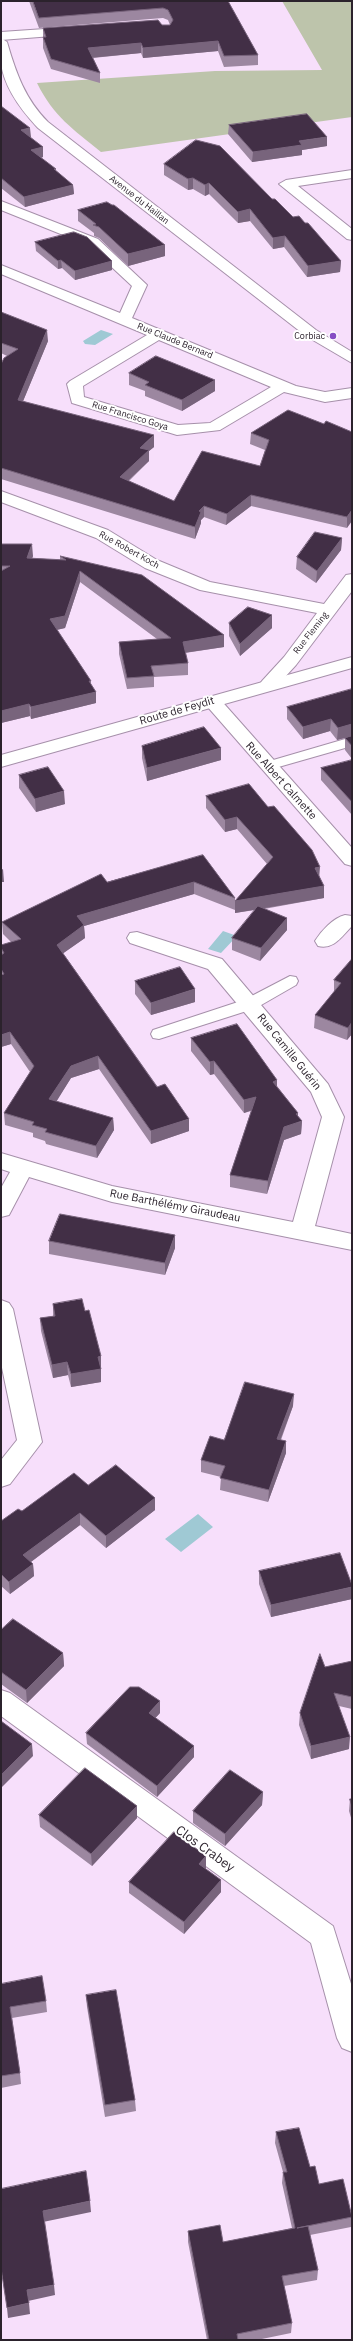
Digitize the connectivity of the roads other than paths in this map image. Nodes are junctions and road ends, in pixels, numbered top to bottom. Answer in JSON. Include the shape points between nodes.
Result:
{"nodes":[{"id":1,"x":85,"y":30,"type":"edge"},
{"id":2,"x":1,"y":36,"type":"edge"},
{"id":3,"x":1,"y":42,"type":"edge"},
{"id":4,"x":352,"y":174,"type":"edge"},
{"id":5,"x":1,"y":205,"type":"edge"},
{"id":6,"x":352,"y":236,"type":"edge"},
{"id":7,"x":1,"y":269,"type":"edge"},
{"id":8,"x":124,"y":320,"type":"junction"},
{"id":9,"x":311,"y":333,"type":"junction"},
{"id":10,"x":159,"y":334,"type":"junction"},
{"id":11,"x":352,"y":358,"type":"edge"},
{"id":12,"x":352,"y":374,"type":"edge"},
{"id":13,"x":284,"y":386,"type":"junction"},
{"id":14,"x":352,"y":393,"type":"edge"},
{"id":15,"x":1,"y":496,"type":"edge"},
{"id":16,"x":352,"y":579,"type":"edge"},
{"id":17,"x":329,"y":610,"type":"junction"},
{"id":18,"x":352,"y":662,"type":"edge"},
{"id":19,"x":268,"y":685,"type":"junction"},
{"id":20,"x":212,"y":701,"type":"junction"},
{"id":21,"x":352,"y":741,"type":"edge"},
{"id":22,"x":1,"y":761,"type":"edge"},
{"id":23,"x":268,"y":766,"type":"junction"},
{"id":24,"x":352,"y":860,"type":"edge"},
{"id":25,"x":350,"y":917,"type":"edge"},
{"id":26,"x":137,"y":938,"type":"dead end"},
{"id":27,"x":325,"y":941,"type":"dead end"},
{"id":28,"x":290,"y":981,"type":"dead end"},
{"id":29,"x":250,"y":1004,"type":"junction"},
{"id":30,"x":159,"y":1034,"type":"dead end"},
{"id":31,"x":1,"y":1161,"type":"edge"},
{"id":32,"x":23,"y":1168,"type":"junction"},
{"id":33,"x":1,"y":1209,"type":"edge"},
{"id":34,"x":302,"y":1232,"type":"junction"},
{"id":35,"x":352,"y":1242,"type":"edge"},
{"id":36,"x":1,"y":1309,"type":"edge"},
{"id":37,"x":1,"y":1477,"type":"edge"},
{"id":38,"x":1,"y":1701,"type":"edge"},
{"id":39,"x":352,"y":2038,"type":"edge"}],
"edges":[{"from":1,"to":2,"type":"street"},
{"from":3,"to":9,"type":"street","name":"Avenue du Haillan","via":[[18,94],[31,114]]},
{"from":4,"to":6,"type":"street","via":[[286,184]]},
{"from":5,"to":8,"type":"street","via":[[92,242],[140,286]]},
{"from":7,"to":8,"type":"street","name":"Rue Claude Bernard"},
{"from":8,"to":10,"type":"street","name":"Rue Claude Bernard"},
{"from":9,"to":11,"type":"street","name":"Avenue du Haillan"},
{"from":9,"to":12,"type":"street","name":"Avenue du Haillan","via":[[329,354]]},
{"from":10,"to":13,"type":"street","name":"Rue Claude Bernard"},
{"from":10,"to":13,"type":"street","name":"Rue Francisco Goya","via":[[75,384],[77,400],[177,430],[214,427]]},
{"from":13,"to":14,"type":"street","name":"Rue Claude Bernard","via":[[313,396]]},
{"from":15,"to":17,"type":"street","name":"Rue Robert Koch","via":[[102,534],[151,564],[206,586]]},
{"from":16,"to":17,"type":"street","name":"Rue Fleming"},
{"from":17,"to":19,"type":"street","name":"Rue Fleming"},
{"from":18,"to":19,"type":"street","name":"Route de Feydit"},
{"from":19,"to":20,"type":"street","name":"Route de Feydit"},
{"from":20,"to":22,"type":"street","name":"Route de Feydit"},
{"from":20,"to":23,"type":"street","name":"Rue Albert Calmette"},
{"from":21,"to":23,"type":"lane"},
{"from":23,"to":24,"type":"street","name":"Rue Albert Calmette"},
{"from":25,"to":27,"type":"street"},
{"from":26,"to":29,"type":"street","name":"Rue Camille Guérin","via":[[215,964]]},
{"from":28,"to":29,"type":"lane"},
{"from":29,"to":30,"type":"lane"},
{"from":29,"to":34,"type":"street","name":"Rue Camille Guérin","via":[[320,1089],[333,1117]]},
{"from":31,"to":32,"type":"street","name":"Rue Barthélémy Giraudeau"},
{"from":32,"to":33,"type":"street"},
{"from":32,"to":34,"type":"street","name":"Rue Barthélémy Giraudeau","via":[[112,1194]]},
{"from":34,"to":35,"type":"street","name":"Rue Barthélémy Giraudeau"},
{"from":36,"to":37,"type":"street","via":[[30,1442]]},
{"from":38,"to":39,"type":"street","name":"Clos Crabey","via":[[323,1935]]}]}
